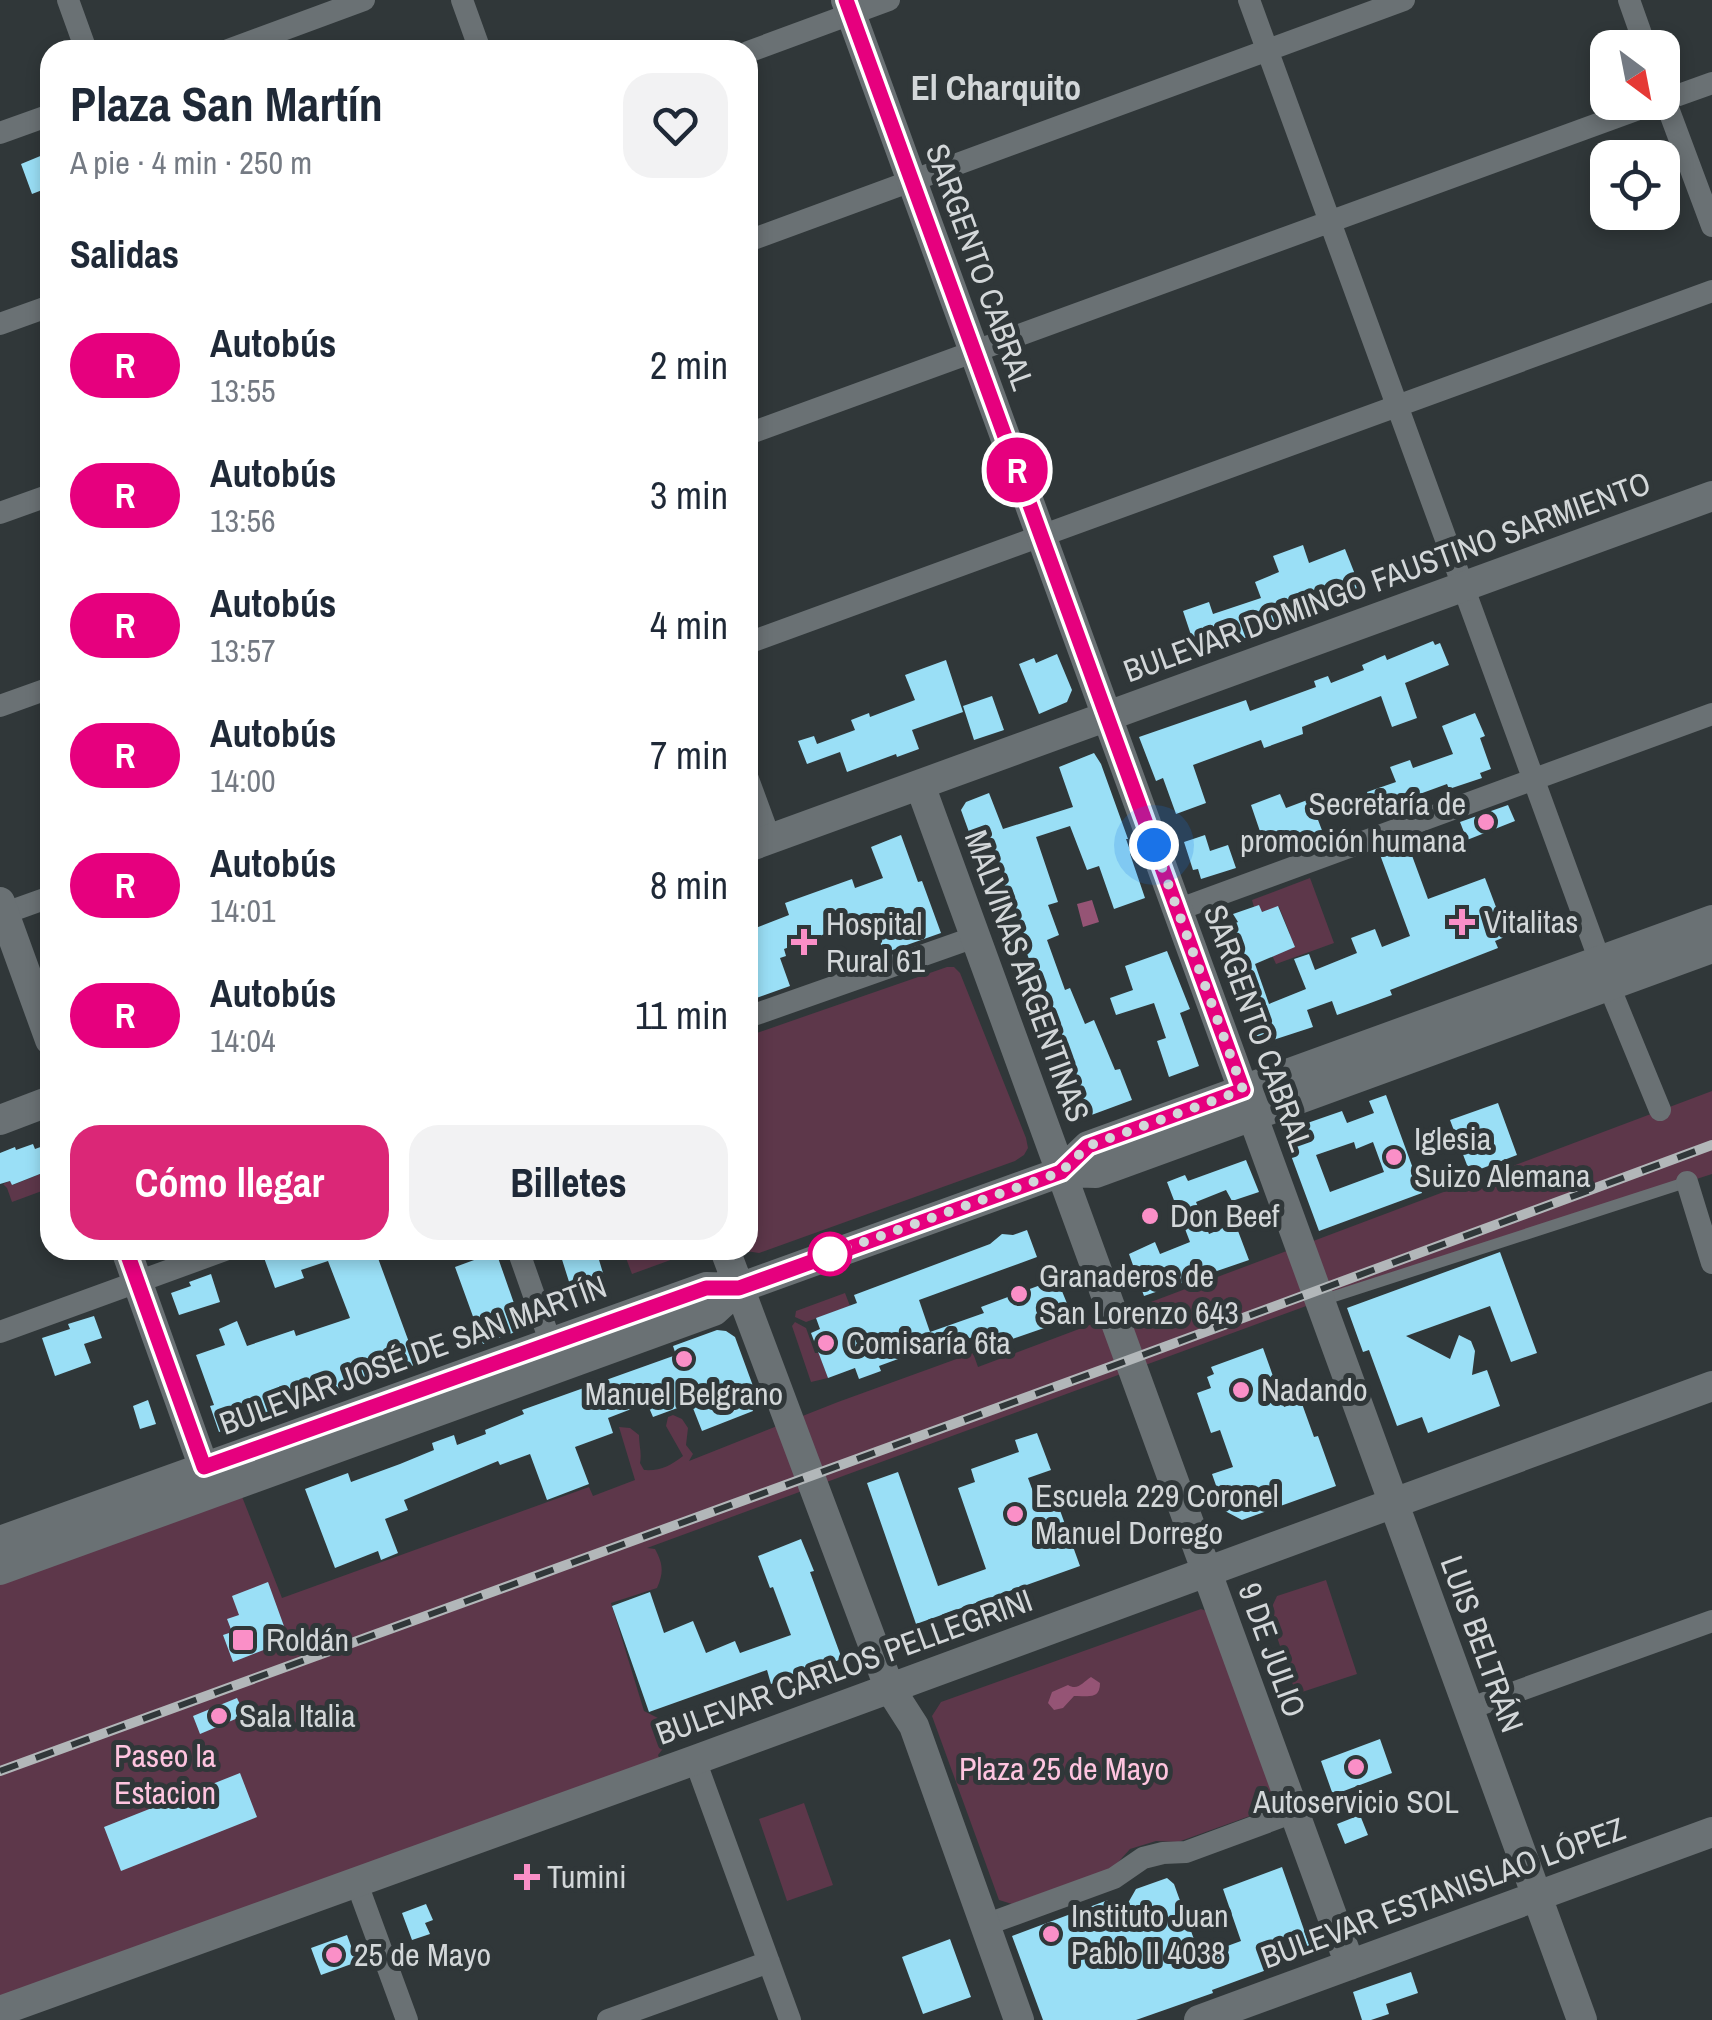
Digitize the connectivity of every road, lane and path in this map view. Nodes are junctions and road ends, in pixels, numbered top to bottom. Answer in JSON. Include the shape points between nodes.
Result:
{"nodes":[{"id":1,"x":68,"y":0,"type":"edge"},
{"id":2,"x":364,"y":0,"type":"edge"},
{"id":3,"x":462,"y":0,"type":"edge"},
{"id":4,"x":889,"y":0,"type":"edge"},
{"id":5,"x":1250,"y":0,"type":"edge"},
{"id":6,"x":1404,"y":0,"type":"edge"},
{"id":7,"x":1628,"y":0,"type":"edge"},
{"id":8,"x":848,"y":7,"type":"edge"},
{"id":9,"x":1639,"y":30,"type":"edge"},
{"id":10,"x":82,"y":40,"type":"edge"},
{"id":11,"x":255,"y":40,"type":"edge"},
{"id":12,"x":476,"y":40,"type":"edge"},
{"id":13,"x":758,"y":48,"type":"edge"},
{"id":14,"x":1268,"y":51,"type":"junction"},
{"id":15,"x":1712,"y":83,"type":"edge"},
{"id":16,"x":1680,"y":93,"type":"edge"},
{"id":17,"x":40,"y":119,"type":"edge"},
{"id":18,"x":1605,"y":120,"type":"edge"},
{"id":19,"x":1670,"y":120,"type":"edge"},
{"id":20,"x":0,"y":133,"type":"edge"},
{"id":21,"x":912,"y":181,"type":"junction"},
{"id":22,"x":1330,"y":222,"type":"junction"},
{"id":23,"x":1712,"y":226,"type":"edge"},
{"id":24,"x":758,"y":237,"type":"edge"},
{"id":25,"x":1712,"y":290,"type":"edge"},
{"id":26,"x":40,"y":310,"type":"edge"},
{"id":27,"x":0,"y":324,"type":"edge"},
{"id":28,"x":974,"y":352,"type":"junction"},
{"id":29,"x":1398,"y":406,"type":"junction"},
{"id":30,"x":758,"y":430,"type":"edge"},
{"id":31,"x":1712,"y":496,"type":"edge"},
{"id":32,"x":40,"y":499,"type":"edge"},
{"id":33,"x":0,"y":513,"type":"edge"},
{"id":34,"x":1041,"y":536,"type":"junction"},
{"id":35,"x":1463,"y":586,"type":"junction"},
{"id":36,"x":758,"y":639,"type":"edge"},
{"id":37,"x":40,"y":692,"type":"edge"},
{"id":38,"x":0,"y":706,"type":"edge"},
{"id":39,"x":1712,"y":714,"type":"edge"},
{"id":40,"x":1107,"y":716,"type":"junction"},
{"id":41,"x":1534,"y":780,"type":"junction"},
{"id":42,"x":920,"y":785,"type":"junction"},
{"id":43,"x":759,"y":844,"type":"edge"},
{"id":44,"x":40,"y":900,"type":"edge"},
{"id":45,"x":1,"y":910,"type":"edge"},
{"id":46,"x":1177,"y":910,"type":"junction"},
{"id":47,"x":1712,"y":920,"type":"edge"},
{"id":48,"x":976,"y":938,"type":"junction"},
{"id":49,"x":1712,"y":948,"type":"edge"},
{"id":50,"x":1604,"y":973,"type":"junction"},
{"id":51,"x":40,"y":1013,"type":"edge"},
{"id":52,"x":758,"y":1014,"type":"edge"},
{"id":53,"x":1248,"y":1103,"type":"junction"},
{"id":54,"x":40,"y":1105,"type":"edge"},
{"id":55,"x":1660,"y":1110,"type":"dead end"},
{"id":56,"x":0,"y":1120,"type":"edge"},
{"id":57,"x":1061,"y":1172,"type":"junction"},
{"id":58,"x":1687,"y":1182,"type":"joint"},
{"id":59,"x":129,"y":1260,"type":"edge"},
{"id":60,"x":198,"y":1260,"type":"edge"},
{"id":61,"x":522,"y":1260,"type":"edge"},
{"id":62,"x":729,"y":1260,"type":"edge"},
{"id":63,"x":1712,"y":1263,"type":"edge"},
{"id":64,"x":137,"y":1282,"type":"junction"},
{"id":65,"x":739,"y":1288,"type":"junction"},
{"id":66,"x":1318,"y":1296,"type":"junction"},
{"id":67,"x":0,"y":1332,"type":"edge"},
{"id":68,"x":555,"y":1355,"type":"junction"},
{"id":69,"x":1129,"y":1360,"type":"joint"},
{"id":70,"x":1712,"y":1386,"type":"edge"},
{"id":71,"x":208,"y":1480,"type":"junction"},
{"id":72,"x":1393,"y":1503,"type":"junction"},
{"id":73,"x":0,"y":1541,"type":"edge"},
{"id":74,"x":0,"y":1570,"type":"edge"},
{"id":75,"x":1206,"y":1572,"type":"junction"},
{"id":76,"x":1712,"y":1621,"type":"edge"},
{"id":77,"x":889,"y":1688,"type":"junction"},
{"id":78,"x":1468,"y":1709,"type":"junction"},
{"id":79,"x":695,"y":1760,"type":"junction"},
{"id":80,"x":1294,"y":1812,"type":"junction"},
{"id":81,"x":1712,"y":1832,"type":"edge"},
{"id":82,"x":356,"y":1881,"type":"junction"},
{"id":83,"x":1537,"y":1896,"type":"junction"},
{"id":84,"x":985,"y":1925,"type":"junction"},
{"id":85,"x":769,"y":1962,"type":"junction"},
{"id":86,"x":1350,"y":1964,"type":"junction"},
{"id":87,"x":0,"y":2016,"type":"edge"},
{"id":88,"x":407,"y":2020,"type":"edge"},
{"id":89,"x":608,"y":2020,"type":"edge"},
{"id":90,"x":790,"y":2020,"type":"edge"},
{"id":91,"x":1019,"y":2020,"type":"edge"},
{"id":92,"x":1199,"y":2020,"type":"edge"},
{"id":93,"x":1582,"y":2020,"type":"edge"}],
"edges":[{"from":1,"to":10,"type":"street"},
{"from":2,"to":11,"type":"street"},
{"from":3,"to":12,"type":"street"},
{"from":4,"to":8,"type":"street"},
{"from":5,"to":14,"type":"street"},
{"from":6,"to":14,"type":"street"},
{"from":7,"to":9,"type":"street"},
{"from":8,"to":13,"type":"street"},
{"from":8,"to":21,"type":"main road","name":"SARGENTO CABRAL"},
{"from":14,"to":21,"type":"street"},
{"from":14,"to":22,"type":"street"},
{"from":15,"to":16,"type":"street"},
{"from":17,"to":20,"type":"street"},
{"from":18,"to":22,"type":"street"},
{"from":19,"to":23,"type":"street"},
{"from":21,"to":24,"type":"street"},
{"from":21,"to":28,"type":"main road","name":"SARGENTO CABRAL"},
{"from":22,"to":28,"type":"street"},
{"from":22,"to":29,"type":"street"},
{"from":25,"to":29,"type":"street"},
{"from":26,"to":27,"type":"street"},
{"from":28,"to":30,"type":"street"},
{"from":28,"to":34,"type":"main road","name":"SARGENTO CABRAL"},
{"from":29,"to":34,"type":"street"},
{"from":29,"to":35,"type":"street"},
{"from":31,"to":35,"type":"main road","name":"BULEVAR DOMINGO FAUSTINO SARMIENTO"},
{"from":32,"to":33,"type":"street"},
{"from":34,"to":36,"type":"street"},
{"from":34,"to":40,"type":"main road","name":"SARGENTO CABRAL"},
{"from":35,"to":40,"type":"main road","name":"BULEVAR DOMINGO FAUSTINO SARMIENTO"},
{"from":35,"to":41,"type":"street"},
{"from":37,"to":38,"type":"street"},
{"from":39,"to":41,"type":"street"},
{"from":40,"to":42,"type":"main road","name":"BULEVAR DOMINGO FAUSTINO SARMIENTO"},
{"from":40,"to":46,"type":"main road","name":"SARGENTO CABRAL"},
{"from":41,"to":46,"type":"street"},
{"from":41,"to":50,"type":"street"},
{"from":42,"to":43,"type":"main road","name":"BULEVAR DOMINGO FAUSTINO SARMIENTO"},
{"from":42,"to":48,"type":"main road","name":"MALVINAS ARGENTINAS"},
{"from":44,"to":45,"type":"street"},
{"from":45,"to":51,"type":"main road"},
{"from":46,"to":53,"type":"main road","name":"SARGENTO CABRAL"},
{"from":47,"to":50,"type":"main road","name":"BULEVAR JOSÉ DE SAN MARTÍN"},
{"from":48,"to":52,"type":"street"},
{"from":48,"to":57,"type":"main road","name":"MALVINAS ARGENTINAS"},
{"from":49,"to":50,"type":"main road","name":"BULEVAR JOSÉ DE SAN MARTÍN"},
{"from":50,"to":53,"type":"main road","name":"BULEVAR JOSÉ DE SAN MARTÍN"},
{"from":50,"to":55,"type":"street"},
{"from":53,"to":57,"type":"main road","name":"BULEVAR JOSÉ DE SAN MARTÍN","via":[[1088,1146]]},
{"from":53,"to":66,"type":"main road","name":"SARGENTO CABRAL"},
{"from":54,"to":56,"type":"main road"},
{"from":57,"to":65,"type":"main road","name":"BULEVAR JOSÉ DE SAN MARTÍN"},
{"from":57,"to":69,"type":"main road","name":"MALVINAS ARGENTINAS"},
{"from":58,"to":63,"type":"street"},
{"from":58,"to":66,"type":"lane"},
{"from":59,"to":64,"type":"main road"},
{"from":60,"to":64,"type":"street"},
{"from":61,"to":68,"type":"street"},
{"from":62,"to":65,"type":"main road"},
{"from":64,"to":67,"type":"street"},
{"from":64,"to":71,"type":"main road"},
{"from":65,"to":68,"type":"main road","name":"BULEVAR JOSÉ DE SAN MARTÍN","via":[[706,1288]]},
{"from":65,"to":77,"type":"main road"},
{"from":66,"to":72,"type":"main road","name":"LUIS BELTRÁN"},
{"from":68,"to":71,"type":"main road","name":"BULEVAR JOSÉ DE SAN MARTÍN"},
{"from":69,"to":75,"type":"main road","name":"9 DE JULIO"},
{"from":70,"to":72,"type":"main road","name":"BULEVAR CARLOS PELLEGRINI"},
{"from":71,"to":73,"type":"main road","name":"BULEVAR JOSÉ DE SAN MARTÍN"},
{"from":71,"to":74,"type":"main road","name":"BULEVAR JOSÉ DE SAN MARTÍN"},
{"from":72,"to":75,"type":"main road","name":"BULEVAR CARLOS PELLEGRINI"},
{"from":72,"to":78,"type":"main road","name":"LUIS BELTRÁN"},
{"from":75,"to":77,"type":"main road","name":"BULEVAR CARLOS PELLEGRINI"},
{"from":75,"to":80,"type":"main road","name":"9 DE JULIO"},
{"from":76,"to":78,"type":"street"},
{"from":77,"to":79,"type":"main road","name":"BULEVAR CARLOS PELLEGRINI"},
{"from":77,"to":84,"type":"main road","via":[[914,1726]]},
{"from":78,"to":83,"type":"main road","name":"LUIS BELTRÁN"},
{"from":79,"to":82,"type":"main road","name":"BULEVAR CARLOS PELLEGRINI"},
{"from":79,"to":85,"type":"street"},
{"from":80,"to":84,"type":"street","via":[[1186,1852],[1143,1858],[1114,1878]]},
{"from":80,"to":86,"type":"main road","name":"9 DE JULIO"},
{"from":81,"to":83,"type":"main road","name":"BULEVAR ESTANISLAO LÓPEZ"},
{"from":82,"to":87,"type":"main road","name":"BULEVAR CARLOS PELLEGRINI"},
{"from":82,"to":88,"type":"street"},
{"from":83,"to":86,"type":"main road","name":"BULEVAR ESTANISLAO LÓPEZ"},
{"from":83,"to":93,"type":"main road","name":"LUIS BELTRÁN"},
{"from":84,"to":91,"type":"main road"},
{"from":85,"to":89,"type":"street"},
{"from":85,"to":90,"type":"street"},
{"from":86,"to":92,"type":"main road","name":"BULEVAR ESTANISLAO LÓPEZ"}]}
